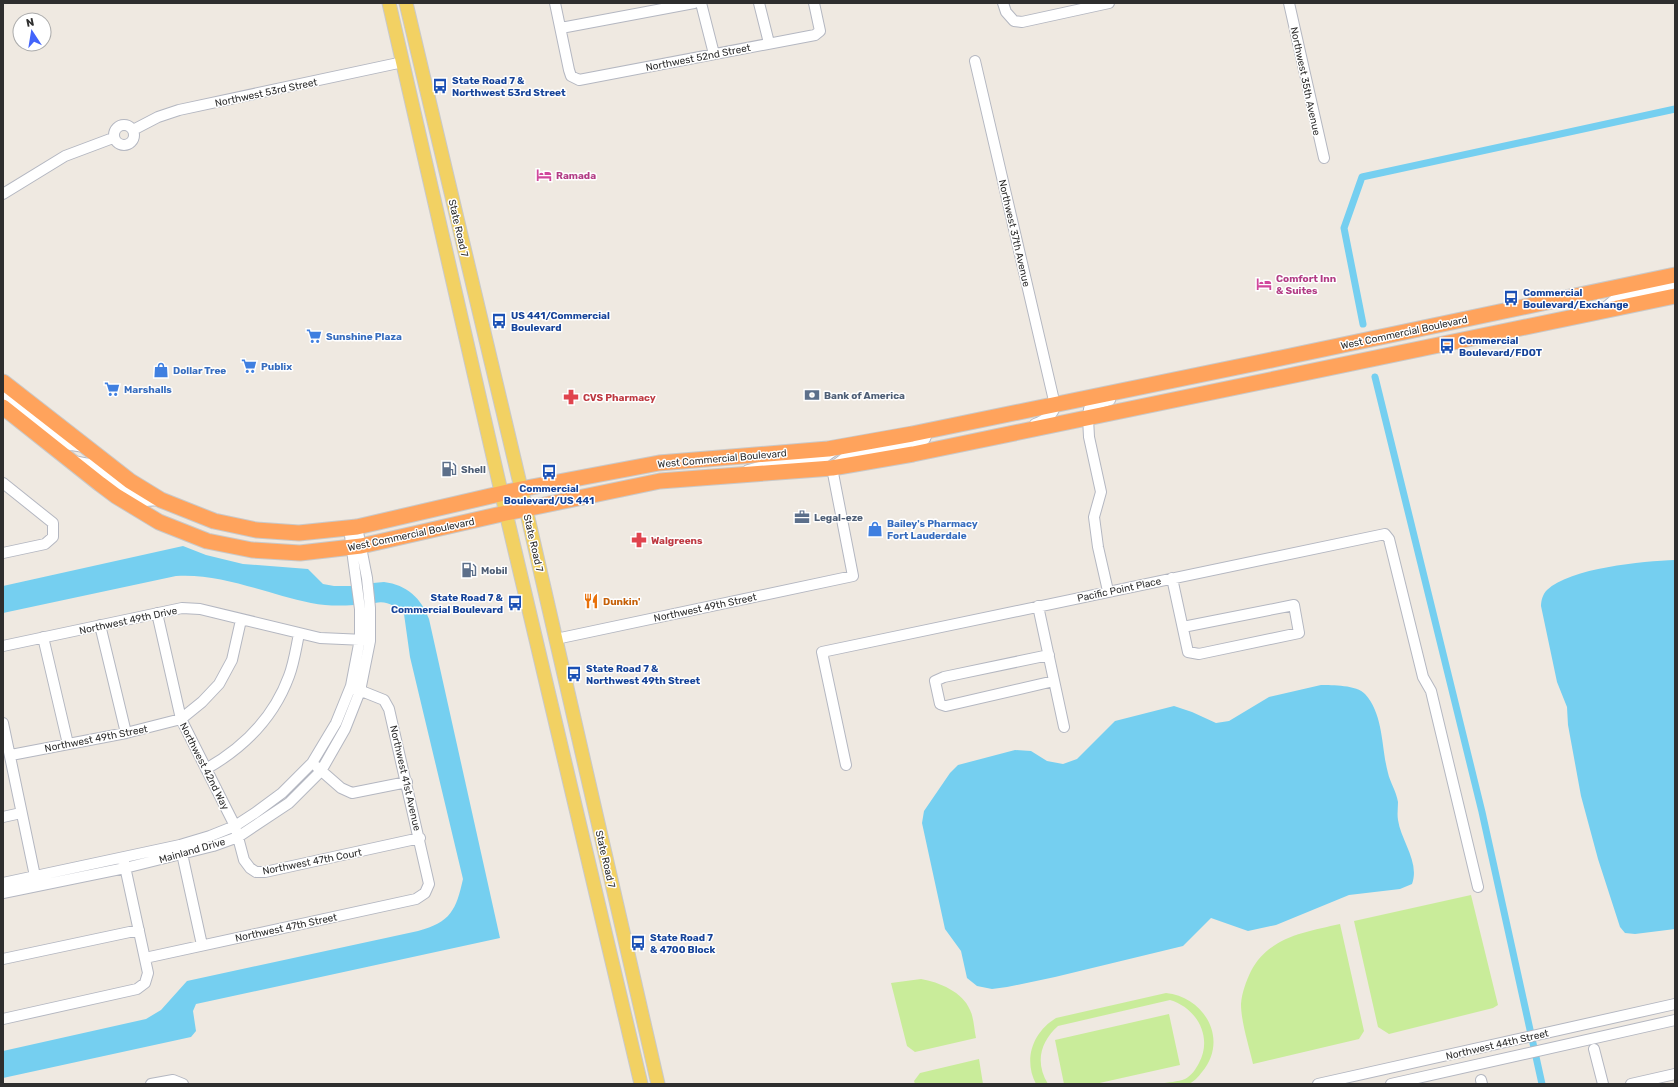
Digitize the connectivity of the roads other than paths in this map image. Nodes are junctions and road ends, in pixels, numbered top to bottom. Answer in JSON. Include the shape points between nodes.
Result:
{"nodes":[{"id":1,"x":389,"y":3,"type":"edge"},
{"id":2,"x":406,"y":3,"type":"edge"},
{"id":3,"x":555,"y":3,"type":"edge"},
{"id":4,"x":694,"y":3,"type":"edge"},
{"id":5,"x":701,"y":3,"type":"edge"},
{"id":6,"x":759,"y":3,"type":"edge"},
{"id":7,"x":814,"y":3,"type":"edge"},
{"id":8,"x":1003,"y":3,"type":"edge"},
{"id":9,"x":1108,"y":3,"type":"edge"},
{"id":10,"x":1289,"y":3,"type":"edge"},
{"id":11,"x":561,"y":28,"type":"junction"},
{"id":12,"x":396,"y":35,"type":"junction"},
{"id":13,"x":769,"y":43,"type":"junction"},
{"id":14,"x":714,"y":54,"type":"junction"},
{"id":15,"x":418,"y":58,"type":"junction"},
{"id":16,"x":975,"y":61,"type":"dead end"},
{"id":17,"x":403,"y":62,"type":"junction"},
{"id":18,"x":424,"y":81,"type":"junction"},
{"id":19,"x":133,"y":130,"type":"junction"},
{"id":20,"x":113,"y":138,"type":"junction"},
{"id":21,"x":1324,"y":158,"type":"dead end"},
{"id":22,"x":6,"y":195,"type":"edge"},
{"id":23,"x":437,"y":213,"type":"junction"},
{"id":24,"x":460,"y":231,"type":"junction"},
{"id":25,"x":1675,"y":275,"type":"edge"},
{"id":26,"x":1675,"y":286,"type":"edge"},
{"id":27,"x":1598,"y":291,"type":"junction"},
{"id":28,"x":1675,"y":296,"type":"edge"},
{"id":29,"x":1600,"y":312,"type":"junction"},
{"id":30,"x":1478,"y":337,"type":"junction"},
{"id":31,"x":3,"y":382,"type":"edge"},
{"id":32,"x":1133,"y":389,"type":"junction"},
{"id":33,"x":3,"y":395,"type":"edge"},
{"id":34,"x":1055,"y":405,"type":"junction"},
{"id":35,"x":3,"y":407,"type":"edge"},
{"id":36,"x":1088,"y":418,"type":"junction"},
{"id":37,"x":928,"y":431,"type":"junction"},
{"id":38,"x":1015,"y":433,"type":"junction"},
{"id":39,"x":85,"y":447,"type":"junction"},
{"id":40,"x":838,"y":447,"type":"junction"},
{"id":41,"x":70,"y":461,"type":"junction"},
{"id":42,"x":832,"y":468,"type":"junction"},
{"id":43,"x":747,"y":475,"type":"junction"},
{"id":44,"x":3,"y":483,"type":"edge"},
{"id":45,"x":521,"y":489,"type":"junction"},
{"id":46,"x":501,"y":494,"type":"junction"},
{"id":47,"x":161,"y":500,"type":"junction"},
{"id":48,"x":526,"y":509,"type":"junction"},
{"id":49,"x":506,"y":513,"type":"junction"},
{"id":50,"x":353,"y":527,"type":"junction"},
{"id":51,"x":357,"y":547,"type":"junction"},
{"id":52,"x":3,"y":553,"type":"edge"},
{"id":53,"x":1172,"y":578,"type":"junction"},
{"id":54,"x":1108,"y":591,"type":"junction"},
{"id":55,"x":1038,"y":606,"type":"junction"},
{"id":56,"x":365,"y":608,"type":"junction"},
{"id":57,"x":157,"y":613,"type":"junction"},
{"id":58,"x":241,"y":620,"type":"junction"},
{"id":59,"x":100,"y":625,"type":"junction"},
{"id":60,"x":1183,"y":627,"type":"junction"},
{"id":61,"x":299,"y":634,"type":"junction"},
{"id":62,"x":43,"y":637,"type":"junction"},
{"id":63,"x":360,"y":639,"type":"junction"},
{"id":64,"x":556,"y":639,"type":"junction"},
{"id":65,"x":370,"y":641,"type":"junction"},
{"id":66,"x":3,"y":646,"type":"edge"},
{"id":67,"x":1049,"y":655,"type":"junction"},
{"id":68,"x":1054,"y":681,"type":"junction"},
{"id":69,"x":351,"y":686,"type":"junction"},
{"id":70,"x":360,"y":691,"type":"junction"},
{"id":71,"x":181,"y":719,"type":"junction"},
{"id":72,"x":3,"y":723,"type":"edge"},
{"id":73,"x":1064,"y":728,"type":"dead end"},
{"id":74,"x":126,"y":733,"type":"junction"},
{"id":75,"x":68,"y":744,"type":"junction"},
{"id":76,"x":11,"y":756,"type":"junction"},
{"id":77,"x":312,"y":762,"type":"junction"},
{"id":78,"x":846,"y":765,"type":"dead end"},
{"id":79,"x":206,"y":769,"type":"junction"},
{"id":80,"x":321,"y":771,"type":"junction"},
{"id":81,"x":407,"y":782,"type":"junction"},
{"id":82,"x":21,"y":813,"type":"junction"},
{"id":83,"x":3,"y":817,"type":"edge"},
{"id":84,"x":235,"y":826,"type":"junction"},
{"id":85,"x":238,"y":837,"type":"junction"},
{"id":86,"x":420,"y":838,"type":"junction"},
{"id":87,"x":182,"y":850,"type":"junction"},
{"id":88,"x":124,"y":863,"type":"junction"},
{"id":89,"x":36,"y":880,"type":"junction"},
{"id":90,"x":3,"y":883,"type":"edge"},
{"id":91,"x":1478,"y":887,"type":"dead end"},
{"id":92,"x":3,"y":893,"type":"edge"},
{"id":93,"x":425,"y":893,"type":"joint"},
{"id":94,"x":139,"y":930,"type":"junction"},
{"id":95,"x":202,"y":945,"type":"junction"},
{"id":96,"x":145,"y":958,"type":"junction"},
{"id":97,"x":3,"y":959,"type":"edge"},
{"id":98,"x":1675,"y":1004,"type":"edge"},
{"id":99,"x":3,"y":1018,"type":"edge"},
{"id":100,"x":1675,"y":1020,"type":"edge"},
{"id":101,"x":1593,"y":1022,"type":"junction"},
{"id":102,"x":1597,"y":1038,"type":"junction"},
{"id":103,"x":1594,"y":1049,"type":"dead end"},
{"id":104,"x":1675,"y":1074,"type":"edge"},
{"id":105,"x":151,"y":1084,"type":"edge"},
{"id":106,"x":183,"y":1084,"type":"edge"},
{"id":107,"x":641,"y":1084,"type":"edge"},
{"id":108,"x":658,"y":1084,"type":"edge"},
{"id":109,"x":1318,"y":1084,"type":"edge"},
{"id":110,"x":1391,"y":1084,"type":"edge"},
{"id":111,"x":1603,"y":1084,"type":"edge"},
{"id":112,"x":1631,"y":1084,"type":"edge"}],
"edges":[{"from":1,"to":12,"type":"main road","name":"State Road 7"},
{"from":2,"to":15,"type":"main road","name":"State Road 7"},
{"from":3,"to":11,"type":"street"},
{"from":4,"to":11,"type":"street"},
{"from":5,"to":14,"type":"street"},
{"from":6,"to":13,"type":"street"},
{"from":7,"to":13,"type":"street","name":"Northwest 52nd Street","via":[[820,31],[815,35]]},
{"from":8,"to":9,"type":"street","via":[[1006,12],[1014,21],[1022,22]]},
{"from":10,"to":21,"type":"street","name":"Northwest 35th Avenue"},
{"from":11,"to":14,"type":"street","name":"Northwest 52nd Street","via":[[568,70],[575,80]]},
{"from":12,"to":15,"type":"main road","via":[[405,48]]},
{"from":12,"to":17,"type":"main road","name":"State Road 7"},
{"from":13,"to":14,"type":"street","name":"Northwest 52nd Street"},
{"from":15,"to":18,"type":"main road","name":"State Road 7"},
{"from":16,"to":34,"type":"street","name":"Northwest 37th Avenue"},
{"from":17,"to":18,"type":"main road","via":[[416,69]]},
{"from":17,"to":19,"type":"street","name":"Northwest 53rd Street","via":[[178,110]]},
{"from":17,"to":23,"type":"main road","name":"State Road 7"},
{"from":18,"to":24,"type":"main road","name":"State Road 7"},
{"from":19,"to":20,"type":"street","via":[[128,125],[119,126],[114,131]]},
{"from":19,"to":20,"type":"street","via":[[134,137],[130,144],[118,144]]},
{"from":20,"to":22,"type":"street","via":[[65,156],[30,176]]},
{"from":23,"to":24,"type":"main road","via":[[445,225]]},
{"from":23,"to":46,"type":"main road","name":"State Road 7"},
{"from":24,"to":45,"type":"main road","name":"State Road 7"},
{"from":25,"to":27,"type":"highway","name":"West Commercial Boulevard"},
{"from":26,"to":29,"type":"street","name":"West Commercial Boulevard","via":[[1614,300]]},
{"from":27,"to":30,"type":"highway","via":[[1587,306],[1500,324]]},
{"from":27,"to":32,"type":"highway","name":"West Commercial Boulevard"},
{"from":28,"to":29,"type":"highway","name":"West Commercial Boulevard"},
{"from":29,"to":30,"type":"highway","name":"West Commercial Boulevard"},
{"from":30,"to":36,"type":"highway","name":"West Commercial Boulevard"},
{"from":31,"to":39,"type":"highway","name":"West Commercial Boulevard"},
{"from":32,"to":34,"type":"highway","name":"West Commercial Boulevard"},
{"from":32,"to":36,"type":"street","name":"West Commercial Boulevard","via":[[1124,397],[1093,405],[1089,409]]},
{"from":33,"to":39,"type":"street","name":"West Commercial Boulevard","via":[[64,444]]},
{"from":34,"to":37,"type":"highway","name":"West Commercial Boulevard"},
{"from":34,"to":38,"type":"street","name":"West Commercial Boulevard","via":[[1054,411],[1047,418]]},
{"from":35,"to":41,"type":"highway","name":"West Commercial Boulevard"},
{"from":36,"to":38,"type":"highway","name":"West Commercial Boulevard"},
{"from":36,"to":54,"type":"street","via":[[1089,437],[1101,492],[1094,517]]},
{"from":37,"to":40,"type":"highway","name":"West Commercial Boulevard"},
{"from":37,"to":42,"type":"street","via":[[925,439],[917,443],[846,457]]},
{"from":38,"to":42,"type":"highway","name":"West Commercial Boulevard"},
{"from":39,"to":47,"type":"highway","name":"West Commercial Boulevard"},
{"from":40,"to":43,"type":"street","name":"West Commercial Boulevard","via":[[822,459],[774,463],[747,470]]},
{"from":40,"to":45,"type":"highway","name":"West Commercial Boulevard","via":[[659,463]]},
{"from":41,"to":47,"type":"street","name":"West Commercial Boulevard","via":[[89,464],[144,501]]},
{"from":41,"to":51,"type":"highway","name":"West Commercial Boulevard","via":[[116,496],[159,522],[207,540],[252,550],[300,553]]},
{"from":42,"to":43,"type":"highway","name":"West Commercial Boulevard"},
{"from":42,"to":64,"type":"street","name":"Northwest 49th Street","via":[[854,576]]},
{"from":43,"to":48,"type":"highway","name":"West Commercial Boulevard","via":[[660,481]]},
{"from":44,"to":52,"type":"street","via":[[53,523],[53,537],[45,544]]},
{"from":45,"to":46,"type":"highway","name":"West Commercial Boulevard"},
{"from":45,"to":48,"type":"main road","name":"State Road 7"},
{"from":46,"to":49,"type":"main road","name":"State Road 7"},
{"from":46,"to":50,"type":"highway","name":"West Commercial Boulevard"},
{"from":47,"to":50,"type":"highway","name":"West Commercial Boulevard","via":[[214,521],[256,530],[299,533]]},
{"from":48,"to":49,"type":"highway","name":"West Commercial Boulevard"},
{"from":48,"to":64,"type":"main road","name":"State Road 7"},
{"from":49,"to":51,"type":"highway","name":"West Commercial Boulevard"},
{"from":49,"to":107,"type":"main road","name":"State Road 7"},
{"from":50,"to":51,"type":"street","name":"Mainland Drive"},
{"from":51,"to":56,"type":"street","name":"Mainland Drive","via":[[356,581]]},
{"from":51,"to":56,"type":"street","name":"Mainland Drive","via":[[368,578]]},
{"from":53,"to":54,"type":"street","name":"Pacific Point Place"},
{"from":53,"to":60,"type":"street"},
{"from":53,"to":91,"type":"street","name":"Pacific Point Place","via":[[1385,534],[1390,539],[1423,677],[1431,691]]},
{"from":54,"to":55,"type":"street","name":"Pacific Point Place"},
{"from":55,"to":67,"type":"street"},
{"from":55,"to":78,"type":"street","name":"Pacific Point Place","via":[[822,652]]},
{"from":56,"to":63,"type":"street","name":"Mainland Drive"},
{"from":56,"to":65,"type":"street","name":"Mainland Drive"},
{"from":57,"to":58,"type":"street","name":"Northwest 49th Drive","via":[[182,608],[200,609]]},
{"from":57,"to":59,"type":"street","name":"Northwest 49th Drive"},
{"from":57,"to":71,"type":"street","name":"Northwest 42nd Way"},
{"from":58,"to":61,"type":"street","name":"Northwest 49th Drive"},
{"from":58,"to":71,"type":"street","via":[[232,660],[219,684]]},
{"from":59,"to":62,"type":"street","name":"Northwest 49th Drive"},
{"from":59,"to":74,"type":"street"},
{"from":60,"to":60,"type":"street","via":[[1188,652],[1199,654],[1299,633],[1294,605]]},
{"from":61,"to":63,"type":"street","name":"Northwest 49th Drive","via":[[320,638]]},
{"from":61,"to":79,"type":"street","via":[[289,676],[270,712],[245,742]]},
{"from":62,"to":66,"type":"street","name":"Northwest 49th Drive"},
{"from":62,"to":75,"type":"street"},
{"from":63,"to":65,"type":"street","name":"Northwest 49th Drive"},
{"from":63,"to":69,"type":"street","name":"Mainland Drive"},
{"from":64,"to":108,"type":"main road","name":"State Road 7"},
{"from":65,"to":70,"type":"street","name":"Mainland Drive"},
{"from":67,"to":68,"type":"street"},
{"from":67,"to":68,"type":"street","via":[[935,681],[940,704],[946,706]]},
{"from":68,"to":73,"type":"street"},
{"from":69,"to":70,"type":"street","name":"Northwest 41st Avenue"},
{"from":69,"to":77,"type":"street","name":"Mainland Drive","via":[[336,723]]},
{"from":70,"to":80,"type":"street","name":"Mainland Drive","via":[[345,729]]},
{"from":70,"to":81,"type":"street","name":"Northwest 41st Avenue","via":[[384,700],[389,709]]},
{"from":71,"to":74,"type":"street","name":"Northwest 49th Street"},
{"from":71,"to":79,"type":"street","name":"Northwest 42nd Way"},
{"from":72,"to":76,"type":"street"},
{"from":74,"to":75,"type":"street","name":"Northwest 49th Street"},
{"from":75,"to":76,"type":"street","name":"Northwest 49th Street"},
{"from":76,"to":82,"type":"street"},
{"from":77,"to":80,"type":"street"},
{"from":77,"to":84,"type":"street","name":"Mainland Drive","via":[[282,793]]},
{"from":79,"to":84,"type":"street","name":"Northwest 42nd Way"},
{"from":80,"to":81,"type":"street","via":[[341,788],[352,793]]},
{"from":80,"to":85,"type":"street","name":"Mainland Drive","via":[[289,802]]},
{"from":81,"to":86,"type":"street","name":"Northwest 41st Avenue"},
{"from":82,"to":83,"type":"street"},
{"from":82,"to":89,"type":"street"},
{"from":84,"to":85,"type":"street","name":"Northwest 47th Court"},
{"from":84,"to":87,"type":"street","name":"Mainland Drive"},
{"from":85,"to":86,"type":"street","name":"Northwest 47th Court","via":[[244,860],[256,872]]},
{"from":85,"to":87,"type":"street","name":"Mainland Drive","via":[[213,846]]},
{"from":86,"to":93,"type":"street","name":"Northwest 41st Avenue","via":[[429,884]]},
{"from":87,"to":88,"type":"street","name":"Mainland Drive"},
{"from":87,"to":95,"type":"street"},
{"from":88,"to":89,"type":"street","name":"Mainland Drive"},
{"from":88,"to":94,"type":"street"},
{"from":89,"to":90,"type":"street","name":"Mainland Drive"},
{"from":89,"to":92,"type":"street","name":"Mainland Drive"},
{"from":93,"to":95,"type":"street","name":"Northwest 47th Street","via":[[416,899]]},
{"from":94,"to":96,"type":"street"},
{"from":94,"to":97,"type":"street"},
{"from":95,"to":96,"type":"street","name":"Northwest 47th Street"},
{"from":96,"to":99,"type":"street","via":[[148,973],[145,982],[137,989]]},
{"from":98,"to":101,"type":"street","name":"Northwest 44th Street"},
{"from":100,"to":102,"type":"street","name":"Northwest 44th Street"},
{"from":101,"to":102,"type":"street"},
{"from":101,"to":109,"type":"street","name":"Northwest 44th Street"},
{"from":102,"to":110,"type":"street","name":"Northwest 44th Street"},
{"from":103,"to":111,"type":"street"},
{"from":104,"to":112,"type":"street"},
{"from":105,"to":106,"type":"street","via":[[173,1080]]}]}
